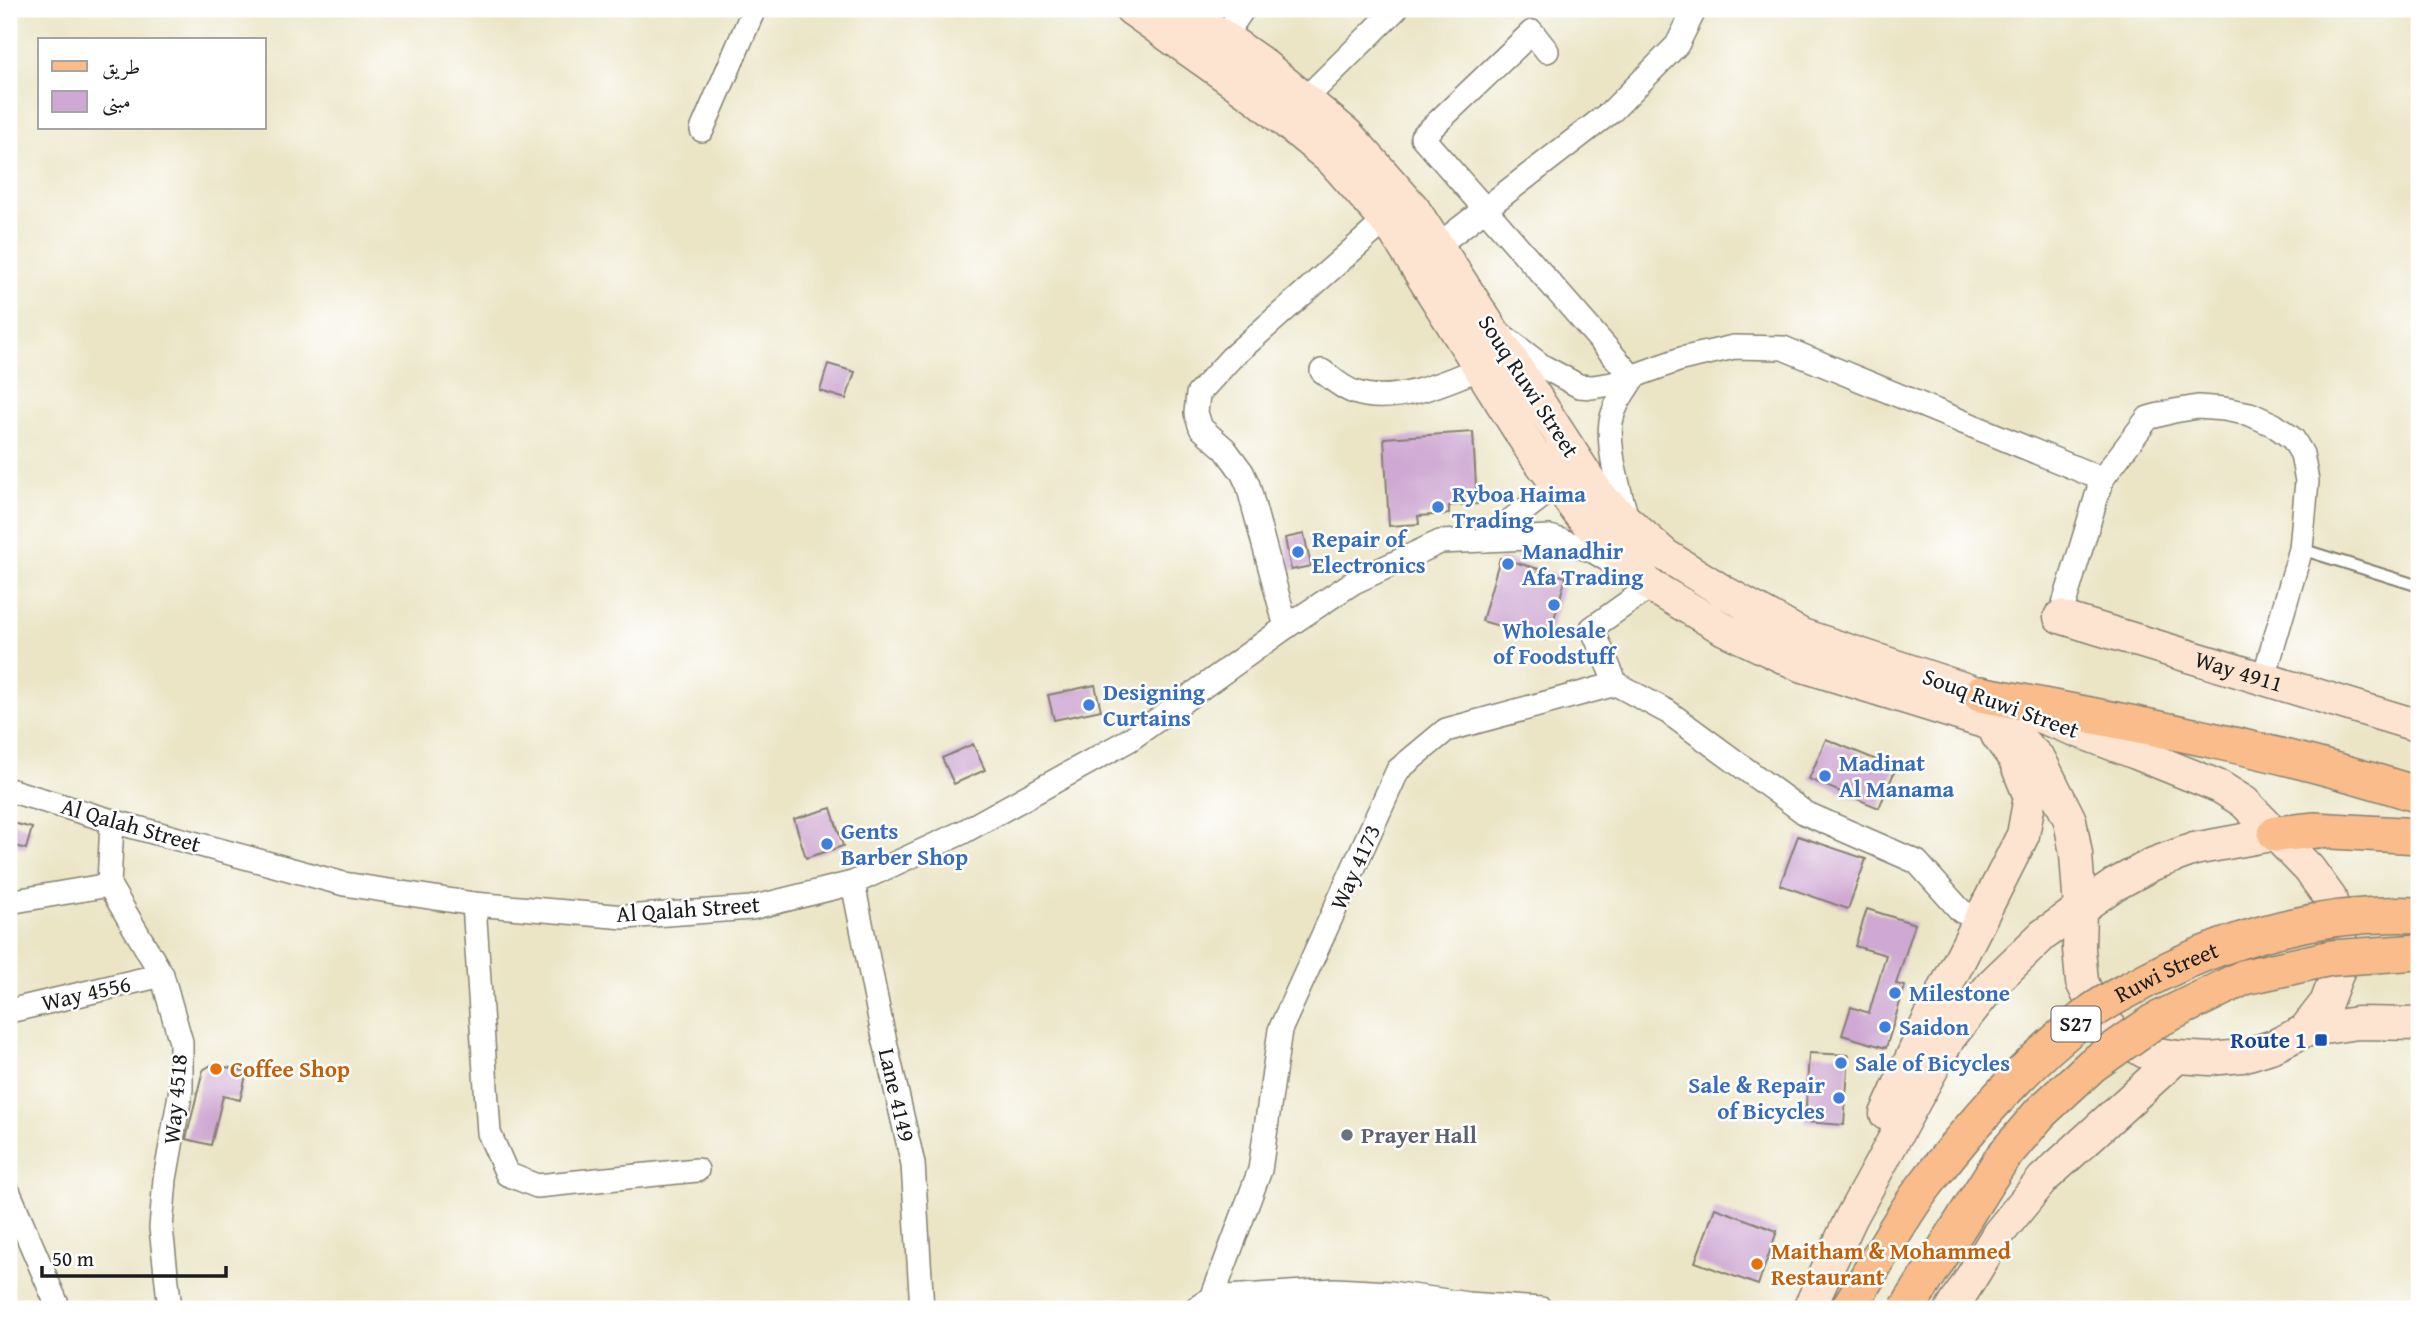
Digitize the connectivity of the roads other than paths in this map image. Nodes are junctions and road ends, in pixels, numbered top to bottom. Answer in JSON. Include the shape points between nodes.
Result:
{"nodes":[{"id":1,"x":754,"y":9,"type":"edge"},
{"id":2,"x":1131,"y":9,"type":"edge"},
{"id":3,"x":1184,"y":9,"type":"edge"},
{"id":4,"x":1243,"y":9,"type":"edge"},
{"id":5,"x":1396,"y":9,"type":"edge"},
{"id":6,"x":1695,"y":9,"type":"edge"},
{"id":7,"x":1224,"y":37,"type":"junction"},
{"id":8,"x":1547,"y":51,"type":"dead end"},
{"id":9,"x":1305,"y":99,"type":"junction"},
{"id":10,"x":702,"y":130,"type":"dead end"},
{"id":11,"x":1486,"y":209,"type":"junction"},
{"id":12,"x":1385,"y":219,"type":"junction"},
{"id":13,"x":1437,"y":246,"type":"junction"},
{"id":14,"x":1489,"y":325,"type":"junction"},
{"id":15,"x":1480,"y":368,"type":"junction"},
{"id":16,"x":1322,"y":371,"type":"dead end"},
{"id":17,"x":1633,"y":378,"type":"junction"},
{"id":18,"x":2102,"y":480,"type":"junction"},
{"id":19,"x":1557,"y":485,"type":"junction"},
{"id":20,"x":1628,"y":522,"type":"junction"},
{"id":21,"x":1485,"y":540,"type":"junction"},
{"id":22,"x":2301,"y":549,"type":"junction"},
{"id":23,"x":1651,"y":586,"type":"junction"},
{"id":24,"x":2419,"y":586,"type":"edge"},
{"id":25,"x":2060,"y":617,"type":"joint"},
{"id":26,"x":1286,"y":627,"type":"junction"},
{"id":27,"x":2264,"y":677,"type":"junction"},
{"id":28,"x":1616,"y":684,"type":"junction"},
{"id":29,"x":1984,"y":709,"type":"junction"},
{"id":30,"x":2419,"y":726,"type":"edge"},
{"id":31,"x":9,"y":790,"type":"edge"},
{"id":32,"x":2419,"y":795,"type":"edge"},
{"id":33,"x":112,"y":821,"type":"junction"},
{"id":34,"x":2276,"y":834,"type":"junction"},
{"id":35,"x":2419,"y":836,"type":"edge"},
{"id":36,"x":853,"y":883,"type":"junction"},
{"id":37,"x":109,"y":884,"type":"junction"},
{"id":38,"x":9,"y":902,"type":"edge"},
{"id":39,"x":474,"y":904,"type":"junction"},
{"id":40,"x":2080,"y":909,"type":"junction"},
{"id":41,"x":2419,"y":915,"type":"edge"},
{"id":42,"x":1980,"y":920,"type":"junction"},
{"id":43,"x":2419,"y":952,"type":"edge"},
{"id":44,"x":162,"y":975,"type":"junction"},
{"id":45,"x":9,"y":1011,"type":"edge"},
{"id":46,"x":2419,"y":1024,"type":"edge"},
{"id":47,"x":2304,"y":1031,"type":"junction"},
{"id":48,"x":2177,"y":1057,"type":"junction"},
{"id":49,"x":697,"y":1170,"type":"dead end"},
{"id":50,"x":9,"y":1193,"type":"edge"},
{"id":51,"x":1851,"y":1218,"type":"junction"},
{"id":52,"x":1336,"y":1300,"type":"edge"},
{"id":53,"x":1203,"y":1303,"type":"edge"},
{"id":54,"x":59,"y":1309,"type":"edge"},
{"id":55,"x":170,"y":1309,"type":"edge"},
{"id":56,"x":922,"y":1309,"type":"edge"},
{"id":57,"x":1541,"y":1309,"type":"edge"},
{"id":58,"x":1809,"y":1309,"type":"edge"},
{"id":59,"x":1848,"y":1309,"type":"edge"},
{"id":60,"x":1907,"y":1309,"type":"edge"},
{"id":61,"x":1952,"y":1309,"type":"edge"}],
"edges":[{"from":1,"to":10,"type":"street"},
{"from":2,"to":12,"type":"main road","name":"Souq Ruwi Street","via":[[1258,99],[1333,161]]},
{"from":3,"to":7,"type":"main road","name":"Souq Ruwi Street"},
{"from":4,"to":7,"type":"street"},
{"from":5,"to":9,"type":"street"},
{"from":6,"to":11,"type":"street","via":[[1677,45],[1613,110]]},
{"from":7,"to":9,"type":"main road","name":"Souq Ruwi Street"},
{"from":8,"to":11,"type":"street","via":[[1532,32],[1422,137]]},
{"from":9,"to":13,"type":"main road","name":"Souq Ruwi Street","via":[[1370,159],[1413,208]]},
{"from":11,"to":13,"type":"street"},
{"from":11,"to":17,"type":"street"},
{"from":12,"to":15,"type":"main road","name":"Souq Ruwi Street"},
{"from":12,"to":26,"type":"street","via":[[1231,358],[1198,394],[1196,414],[1201,428],[1225,449],[1248,485]]},
{"from":13,"to":14,"type":"main road","name":"Souq Ruwi Street"},
{"from":14,"to":17,"type":"street","via":[[1542,366],[1579,386]]},
{"from":14,"to":20,"type":"main road","name":"Souq Ruwi Street","via":[[1601,498]]},
{"from":15,"to":16,"type":"street","via":[[1436,386],[1387,396],[1354,392]]},
{"from":15,"to":19,"type":"main road","name":"Souq Ruwi Street"},
{"from":17,"to":18,"type":"street","via":[[1681,359],[1734,347],[1783,348]]},
{"from":17,"to":20,"type":"street","via":[[1618,401],[1611,424],[1618,486]]},
{"from":18,"to":22,"type":"street","via":[[2148,418],[2198,407],[2250,414],[2293,439],[2302,454],[2307,481]]},
{"from":18,"to":25,"type":"street"},
{"from":19,"to":21,"type":"street"},
{"from":19,"to":23,"type":"main road","name":"Souq Ruwi Street","via":[[1581,516]]},
{"from":20,"to":29,"type":"main road","name":"Souq Ruwi Street","via":[[1665,555],[1802,635]]},
{"from":21,"to":23,"type":"street","name":"Al Qalah Street","via":[[1550,537],[1593,551]]},
{"from":21,"to":26,"type":"street","name":"Al Qalah Street","via":[[1440,542],[1354,582]]},
{"from":22,"to":24,"type":"lane"},
{"from":22,"to":27,"type":"street"},
{"from":23,"to":28,"type":"street","via":[[1592,628]]},
{"from":23,"to":29,"type":"main road","name":"Souq Ruwi Street","via":[[1724,629],[1800,665]]},
{"from":25,"to":27,"type":"main road","name":"Way 4911"},
{"from":26,"to":36,"type":"street","name":"Al Qalah Street","via":[[1129,740],[963,832]]},
{"from":27,"to":30,"type":"main road","name":"Way 4911"},
{"from":28,"to":42,"type":"street","via":[[1668,712],[1805,813],[1917,862],[1961,911]]},
{"from":28,"to":53,"type":"street","name":"Way 4173","via":[[1446,730],[1398,770],[1280,1030],[1260,1170]]},
{"from":29,"to":32,"type":"main road","via":[[2107,718],[2286,756]]},
{"from":29,"to":34,"type":"main road","name":"Souq Ruwi Street","via":[[2220,787],[2244,802]]},
{"from":29,"to":40,"type":"main road","name":"Souq Ruwi Street","via":[[2040,760],[2070,820]]},
{"from":29,"to":42,"type":"main road","via":[[2014,758],[2030,797],[2023,835]]},
{"from":31,"to":33,"type":"street","name":"Al Qalah Street"},
{"from":33,"to":37,"type":"street"},
{"from":33,"to":39,"type":"street","name":"Al Qalah Street","via":[[344,884]]},
{"from":34,"to":35,"type":"main road","via":[[2315,830]]},
{"from":34,"to":40,"type":"main road","via":[[2194,849],[2153,864]]},
{"from":34,"to":47,"type":"main road","via":[[2330,898],[2340,933],[2339,969],[2326,1003]]},
{"from":36,"to":39,"type":"street","name":"Al Qalah Street","via":[[751,908],[625,917]]},
{"from":36,"to":56,"type":"street","name":"Lane 4149","via":[[913,1164]]},
{"from":37,"to":38,"type":"street"},
{"from":37,"to":44,"type":"street","name":"Way 4518"},
{"from":39,"to":49,"type":"street","via":[[489,1133],[507,1174],[537,1186]]},
{"from":40,"to":48,"type":"main road","via":[[2082,982],[2096,1011],[2117,1035],[2145,1052]]},
{"from":40,"to":51,"type":"main road","via":[[2043,935],[1993,983],[1949,1038]]},
{"from":41,"to":59,"type":"main road","name":"Ruwi Street","number":"S27","bridge":true,"via":[[2329,918],[2255,934],[2179,963],[2092,1011],[1988,1106],[1921,1190]]},
{"from":42,"to":51,"type":"main road","via":[[1870,1149]]},
{"from":43,"to":60,"type":"main road","name":"Ruwi Street","number":"S27","bridge":true,"via":[[2331,958],[2245,977],[2153,1022],[2092,1065],[2040,1113],[2002,1158]]},
{"from":44,"to":45,"type":"street","name":"Way 4556"},
{"from":44,"to":55,"type":"street","name":"Way 4518","via":[[181,1042],[181,1090],[161,1228]]},
{"from":46,"to":47,"type":"main road","via":[[2357,1024]]},
{"from":47,"to":48,"type":"main road","via":[[2242,1056]]},
{"from":48,"to":61,"type":"main road","via":[[2043,1179],[1998,1234]]},
{"from":50,"to":54,"type":"street"},
{"from":51,"to":58,"type":"main road"},
{"from":52,"to":53,"type":"street"},
{"from":52,"to":57,"type":"street","via":[[1390,1293]]}]}
